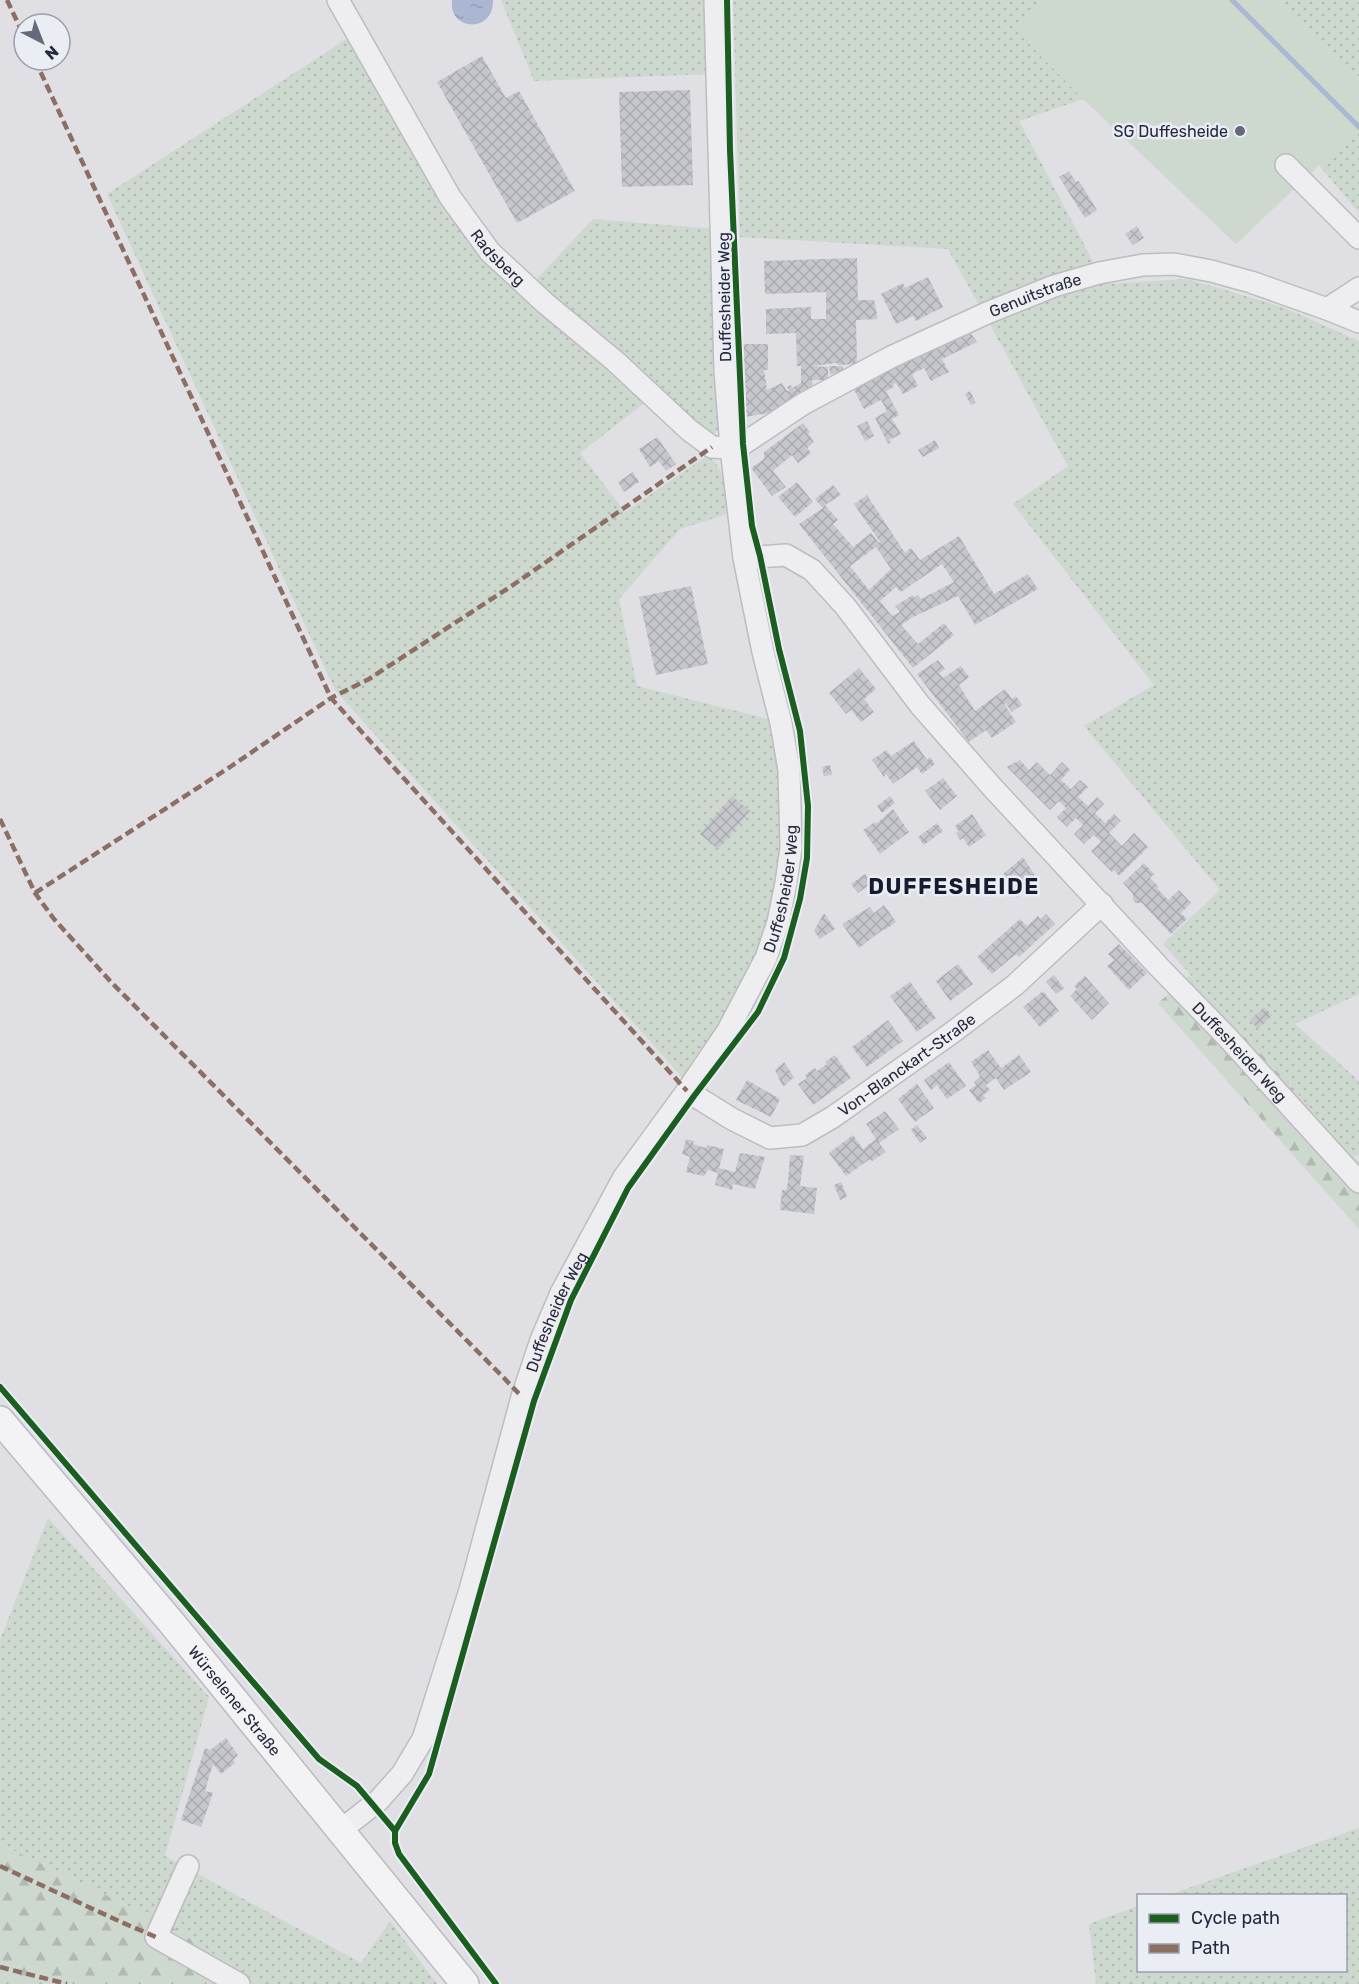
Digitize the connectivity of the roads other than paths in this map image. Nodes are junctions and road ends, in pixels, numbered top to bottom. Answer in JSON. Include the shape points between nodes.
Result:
{"nodes":[{"id":1,"x":338,"y":0,"type":"edge"},
{"id":2,"x":715,"y":0,"type":"edge"},
{"id":3,"x":1286,"y":165,"type":"dead end"},
{"id":4,"x":1359,"y":238,"type":"edge"},
{"id":5,"x":1359,"y":288,"type":"edge"},
{"id":6,"x":1327,"y":309,"type":"junction"},
{"id":7,"x":1359,"y":322,"type":"edge"},
{"id":8,"x":731,"y":448,"type":"junction"},
{"id":9,"x":744,"y":558,"type":"junction"},
{"id":10,"x":1102,"y":904,"type":"junction"},
{"id":11,"x":687,"y":1091,"type":"junction"},
{"id":12,"x":1359,"y":1182,"type":"edge"},
{"id":13,"x":0,"y":1420,"type":"edge"},
{"id":14,"x":341,"y":1830,"type":"junction"},
{"id":15,"x":188,"y":1866,"type":"dead end"},
{"id":16,"x":239,"y":1984,"type":"edge"},
{"id":17,"x":465,"y":1984,"type":"edge"}],
"edges":[{"from":1,"to":8,"type":"street","name":"Radsberg","via":[[450,197],[490,252],[689,430],[712,447]]},
{"from":2,"to":8,"type":"street","name":"Duffesheider Weg","via":[[725,371]]},
{"from":3,"to":4,"type":"street"},
{"from":5,"to":6,"type":"street"},
{"from":6,"to":7,"type":"street","name":"Genuitstraße"},
{"from":6,"to":8,"type":"street","name":"Genuitstraße","via":[[1251,282],[1174,264],[1099,273],[1054,285],[891,357]]},
{"from":8,"to":9,"type":"street","name":"Duffesheider Weg"},
{"from":9,"to":10,"type":"street","name":"Duffesheider Weg","via":[[786,555],[812,570],[845,606],[920,705]]},
{"from":9,"to":11,"type":"street","name":"Duffesheider Weg","via":[[785,746],[791,848],[778,922],[766,958],[727,1032]]},
{"from":10,"to":11,"type":"street","name":"Von-Blanckart-Straße","via":[[1015,985],[802,1135],[770,1138]]},
{"from":10,"to":12,"type":"street","name":"Duffesheider Weg"},
{"from":11,"to":14,"type":"street","name":"Duffesheider Weg","via":[[624,1177],[561,1293],[541,1340],[423,1739],[402,1774]]},
{"from":13,"to":14,"type":"main road","name":"Würselener Straße"},
{"from":14,"to":17,"type":"main road","name":"Würselener Straße"},
{"from":15,"to":16,"type":"street","via":[[156,1937]]}]}
